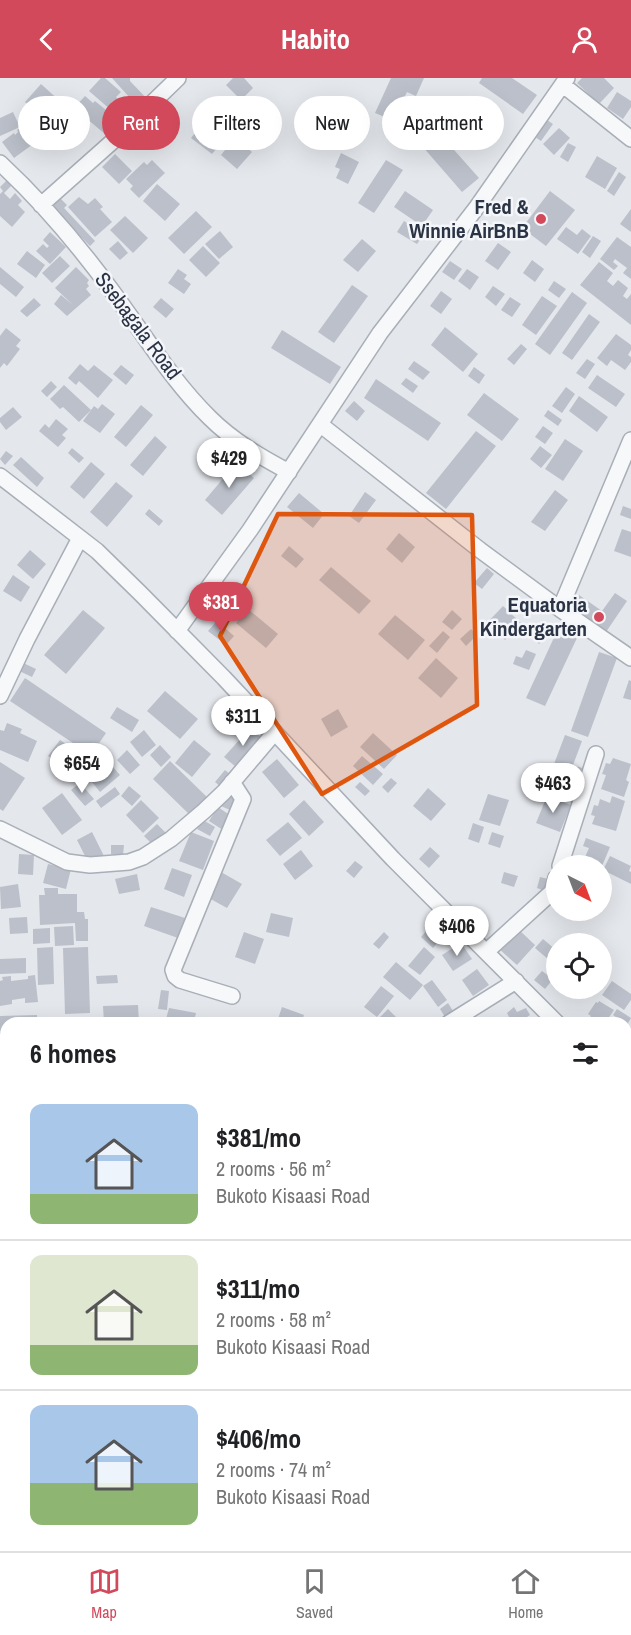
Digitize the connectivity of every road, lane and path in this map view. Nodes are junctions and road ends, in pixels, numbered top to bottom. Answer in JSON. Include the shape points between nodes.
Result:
{"nodes":[{"id":1,"x":178,"y":78,"type":"edge"},
{"id":2,"x":565,"y":82,"type":"edge"},
{"id":3,"x":631,"y":139,"type":"edge"},
{"id":4,"x":0,"y":163,"type":"edge"},
{"id":5,"x":41,"y":205,"type":"junction"},
{"id":6,"x":321,"y":425,"type":"junction"},
{"id":7,"x":631,"y":440,"type":"edge"},
{"id":8,"x":290,"y":472,"type":"junction"},
{"id":9,"x":0,"y":476,"type":"edge"},
{"id":10,"x":80,"y":538,"type":"junction"},
{"id":11,"x":561,"y":609,"type":"junction"},
{"id":12,"x":177,"y":631,"type":"junction"},
{"id":13,"x":631,"y":658,"type":"edge"},
{"id":14,"x":0,"y":696,"type":"edge"},
{"id":15,"x":275,"y":732,"type":"junction"},
{"id":16,"x":596,"y":754,"type":"dead end"},
{"id":17,"x":232,"y":782,"type":"junction"},
{"id":18,"x":0,"y":830,"type":"edge"},
{"id":19,"x":564,"y":855,"type":"edge"},
{"id":20,"x":546,"y":897,"type":"edge"},
{"id":21,"x":486,"y":952,"type":"junction"},
{"id":22,"x":516,"y":981,"type":"junction"},
{"id":23,"x":232,"y":996,"type":"dead end"},
{"id":24,"x":459,"y":1017,"type":"edge"},
{"id":25,"x":551,"y":1017,"type":"edge"}],
"edges":[{"from":1,"to":5,"type":"street"},
{"from":2,"to":3,"type":"street"},
{"from":2,"to":6,"type":"street","via":[[477,207],[380,333]]},
{"from":4,"to":5,"type":"street","name":"Ssebagala Road"},
{"from":5,"to":8,"type":"street","name":"Ssebagala Road","via":[[87,258],[143,336],[211,419],[253,452]]},
{"from":6,"to":8,"type":"street"},
{"from":6,"to":11,"type":"street"},
{"from":7,"to":11,"type":"street"},
{"from":8,"to":12,"type":"street"},
{"from":9,"to":10,"type":"street"},
{"from":10,"to":12,"type":"street"},
{"from":10,"to":14,"type":"street"},
{"from":11,"to":13,"type":"street"},
{"from":12,"to":15,"type":"street"},
{"from":15,"to":17,"type":"street"},
{"from":15,"to":21,"type":"street"},
{"from":16,"to":19,"type":"street"},
{"from":17,"to":18,"type":"street","via":[[171,839],[129,862],[67,862]]},
{"from":17,"to":23,"type":"street","via":[[243,799],[173,970],[180,980]]},
{"from":20,"to":21,"type":"street"},
{"from":21,"to":22,"type":"street"},
{"from":22,"to":24,"type":"street"},
{"from":22,"to":25,"type":"street"}]}
